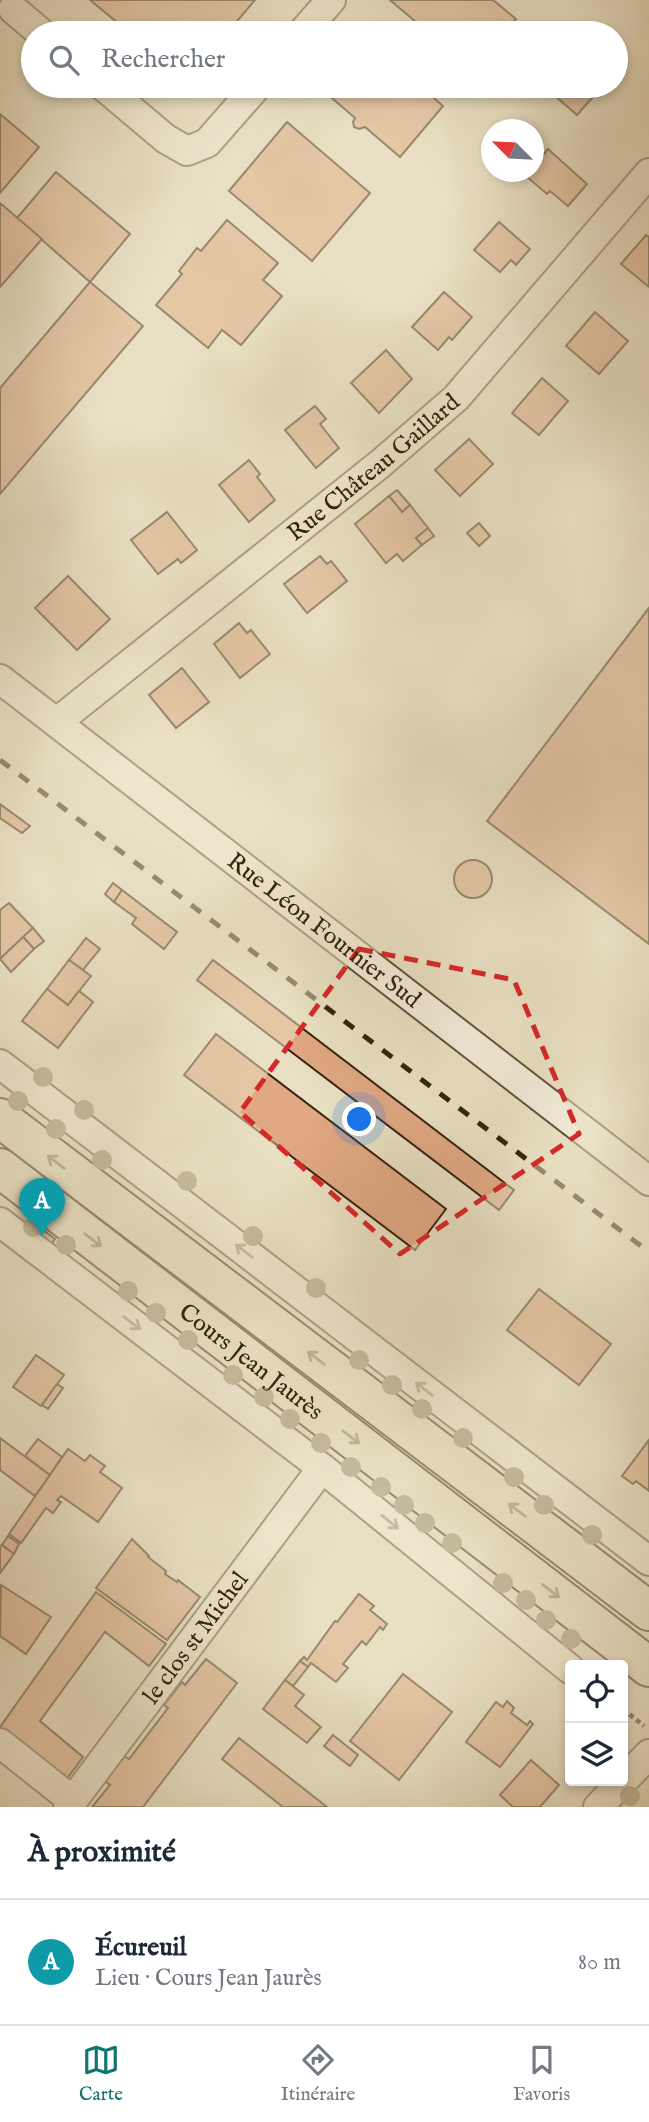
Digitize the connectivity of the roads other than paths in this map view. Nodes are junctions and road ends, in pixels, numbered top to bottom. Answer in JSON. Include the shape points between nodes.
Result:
{"nodes":[{"id":1,"x":331,"y":0,"type":"edge"},
{"id":2,"x":313,"y":21,"type":"edge"},
{"id":3,"x":117,"y":98,"type":"edge"},
{"id":4,"x":246,"y":98,"type":"edge"},
{"id":5,"x":649,"y":173,"type":"edge"},
{"id":6,"x":0,"y":679,"type":"edge"},
{"id":7,"x":57,"y":722,"type":"junction"},
{"id":8,"x":0,"y":1064,"type":"edge"},
{"id":9,"x":0,"y":1118,"type":"edge"},
{"id":10,"x":0,"y":1168,"type":"edge"},
{"id":11,"x":649,"y":1181,"type":"edge"},
{"id":12,"x":2,"y":1229,"type":"edge"},
{"id":13,"x":478,"y":1432,"type":"junction"},
{"id":14,"x":322,"y":1468,"type":"junction"},
{"id":15,"x":486,"y":1486,"type":"junction"},
{"id":16,"x":503,"y":1553,"type":"junction"},
{"id":17,"x":649,"y":1561,"type":"edge"},
{"id":18,"x":451,"y":1570,"type":"junction"},
{"id":19,"x":649,"y":1611,"type":"edge"},
{"id":20,"x":565,"y":1665,"type":"edge"},
{"id":21,"x":649,"y":1667,"type":"edge"},
{"id":22,"x":0,"y":1743,"type":"edge"},
{"id":23,"x":649,"y":1754,"type":"edge"},
{"id":24,"x":628,"y":1767,"type":"edge"},
{"id":25,"x":613,"y":1786,"type":"edge"},
{"id":26,"x":70,"y":1804,"type":"edge"},
{"id":27,"x":598,"y":1807,"type":"edge"}],
"edges":[{"from":1,"to":2,"type":"street"},
{"from":3,"to":4,"type":"street","via":[[166,139],[187,150],[207,143]]},
{"from":5,"to":7,"type":"street","name":"Rue Château Gaillard","via":[[456,398]]},
{"from":6,"to":7,"type":"street","name":"Rue Léon Fournier Sud"},
{"from":7,"to":11,"type":"street","name":"Rue Léon Fournier Sud"},
{"from":13,"to":8,"type":"street","one_way":true},
{"from":15,"to":9,"type":"main road","name":"Cours Jean Jaurès","one_way":true},
{"from":10,"to":16,"type":"main road","name":"Cours Jean Jaurès","one_way":true},
{"from":12,"to":14,"type":"street","name":"Cours Jean Jaurès","one_way":true},
{"from":13,"to":15,"type":"street"},
{"from":13,"to":17,"type":"street"},
{"from":14,"to":18,"type":"street","name":"Cours Jean Jaurès","one_way":true},
{"from":14,"to":26,"type":"street","name":"le clos st Michel"},
{"from":19,"to":15,"type":"main road","name":"Cours Jean Jaurès","one_way":true},
{"from":16,"to":18,"type":"street"},
{"from":16,"to":21,"type":"main road","name":"Cours Jean Jaurès","one_way":true},
{"from":18,"to":20,"type":"street","name":"Cours Jean Jaurès"},
{"from":22,"to":26,"type":"street"},
{"from":23,"to":24,"type":"street"},
{"from":25,"to":27,"type":"street"}]}
